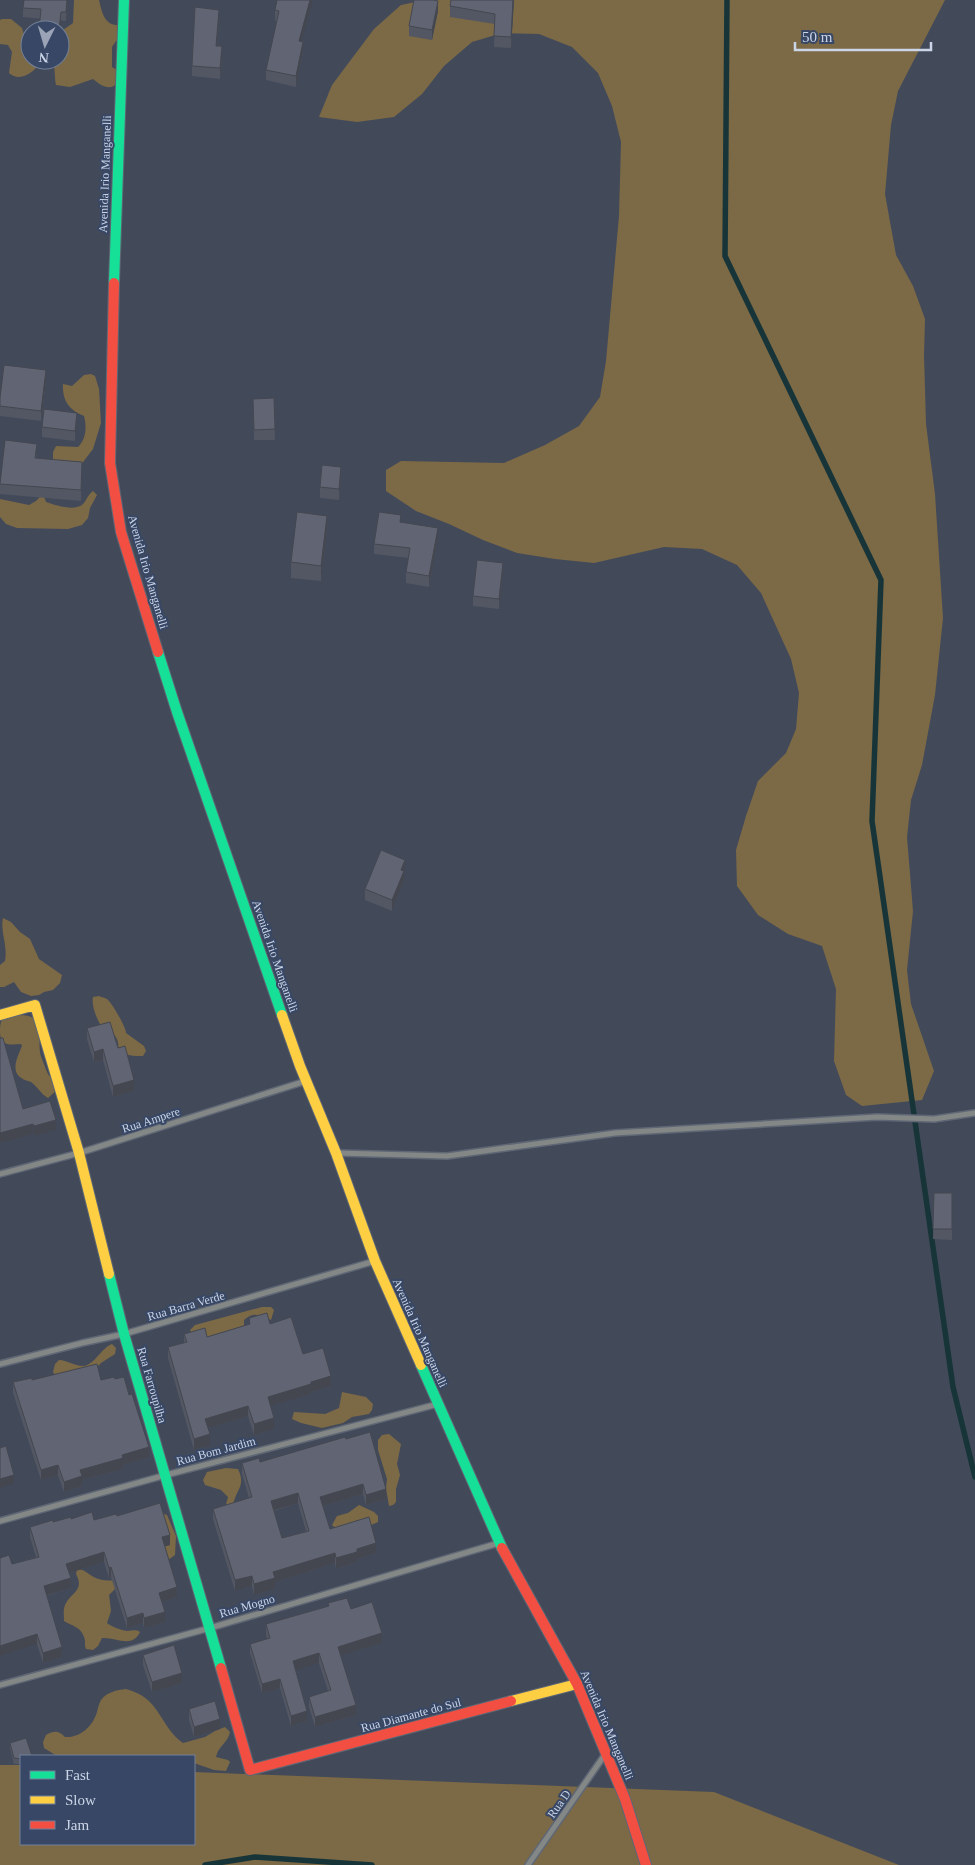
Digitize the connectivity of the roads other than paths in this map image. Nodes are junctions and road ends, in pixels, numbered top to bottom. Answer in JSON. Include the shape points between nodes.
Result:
{"nodes":[{"id":1,"x":124,"y":0,"type":"edge"},
{"id":2,"x":0,"y":1015,"type":"edge"},
{"id":3,"x":306,"y":1081,"type":"junction"},
{"id":4,"x":975,"y":1113,"type":"edge"},
{"id":5,"x":79,"y":1153,"type":"junction"},
{"id":6,"x":336,"y":1153,"type":"junction"},
{"id":7,"x":0,"y":1174,"type":"edge"},
{"id":8,"x":376,"y":1262,"type":"junction"},
{"id":9,"x":124,"y":1334,"type":"junction"},
{"id":10,"x":0,"y":1364,"type":"edge"},
{"id":11,"x":438,"y":1404,"type":"junction"},
{"id":12,"x":166,"y":1475,"type":"junction"},
{"id":13,"x":0,"y":1521,"type":"edge"},
{"id":14,"x":499,"y":1543,"type":"junction"},
{"id":15,"x":210,"y":1628,"type":"junction"},
{"id":16,"x":577,"y":1684,"type":"junction"},
{"id":17,"x":0,"y":1685,"type":"edge"},
{"id":18,"x":606,"y":1753,"type":"junction"},
{"id":19,"x":250,"y":1770,"type":"joint"},
{"id":20,"x":528,"y":1865,"type":"edge"},
{"id":21,"x":646,"y":1865,"type":"edge"}],
"edges":[{"from":1,"to":3,"type":"street","name":"Avenida Irio Manganelli","via":[[110,463],[121,532],[177,712]]},
{"from":2,"to":5,"type":"street","name":"Rua Farroupilha","via":[[35,1005]]},
{"from":3,"to":5,"type":"street","name":"Rua Ampere"},
{"from":3,"to":6,"type":"street","name":"Avenida Irio Manganelli"},
{"from":4,"to":6,"type":"street","via":[[934,1119],[877,1117],[615,1134],[447,1156]]},
{"from":5,"to":7,"type":"street","name":"Rua Ampere"},
{"from":5,"to":9,"type":"street","name":"Rua Farroupilha"},
{"from":6,"to":8,"type":"street","name":"Avenida Irio Manganelli"},
{"from":8,"to":9,"type":"street","name":"Rua Barra Verde"},
{"from":8,"to":11,"type":"street","name":"Avenida Irio Manganelli"},
{"from":9,"to":10,"type":"street","name":"Rua Barra Verde"},
{"from":9,"to":12,"type":"street","name":"Rua Farroupilha"},
{"from":11,"to":12,"type":"street","name":"Rua Bom Jardim"},
{"from":11,"to":14,"type":"street","name":"Avenida Irio Manganelli"},
{"from":12,"to":13,"type":"street","name":"Rua Bom Jardim"},
{"from":12,"to":15,"type":"street","name":"Rua Farroupilha"},
{"from":14,"to":15,"type":"street","name":"Rua Mogno"},
{"from":14,"to":16,"type":"street","name":"Avenida Irio Manganelli"},
{"from":15,"to":17,"type":"street","name":"Rua Mogno"},
{"from":15,"to":19,"type":"street","name":"Rua Farroupilha"},
{"from":16,"to":18,"type":"street","name":"Avenida Irio Manganelli"},
{"from":16,"to":19,"type":"street","name":"Rua Diamante do Sul"},
{"from":18,"to":20,"type":"street","name":"Rua D"},
{"from":18,"to":21,"type":"street","name":"Avenida Irio Manganelli"}]}
